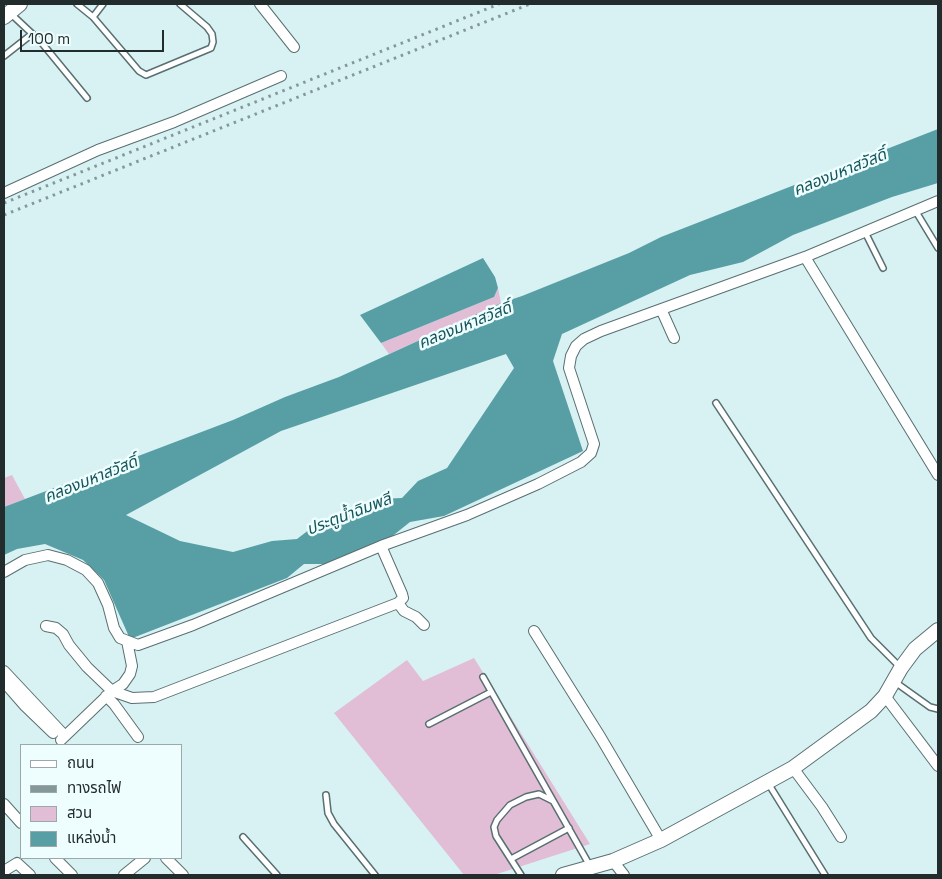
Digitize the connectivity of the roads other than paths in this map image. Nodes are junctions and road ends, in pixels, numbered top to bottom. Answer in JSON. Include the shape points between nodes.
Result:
{"nodes":[{"id":1,"x":77,"y":4,"type":"edge"},
{"id":2,"x":103,"y":4,"type":"edge"},
{"id":3,"x":180,"y":4,"type":"edge"},
{"id":4,"x":260,"y":4,"type":"edge"},
{"id":5,"x":11,"y":11,"type":"edge"},
{"id":6,"x":93,"y":18,"type":"junction"},
{"id":7,"x":32,"y":34,"type":"junction"},
{"id":8,"x":294,"y":47,"type":"dead end"},
{"id":9,"x":4,"y":56,"type":"edge"},
{"id":10,"x":282,"y":76,"type":"dead end"},
{"id":11,"x":87,"y":98,"type":"dead end"},
{"id":12,"x":4,"y":194,"type":"edge"},
{"id":13,"x":938,"y":201,"type":"edge"},
{"id":14,"x":915,"y":210,"type":"junction"},
{"id":15,"x":866,"y":232,"type":"junction"},
{"id":16,"x":938,"y":248,"type":"edge"},
{"id":17,"x":805,"y":257,"type":"junction"},
{"id":18,"x":883,"y":268,"type":"dead end"},
{"id":19,"x":661,"y":309,"type":"junction"},
{"id":20,"x":674,"y":338,"type":"dead end"},
{"id":21,"x":716,"y":403,"type":"dead end"},
{"id":22,"x":938,"y":475,"type":"edge"},
{"id":23,"x":382,"y":546,"type":"junction"},
{"id":24,"x":4,"y":572,"type":"edge"},
{"id":25,"x":398,"y":603,"type":"junction"},
{"id":26,"x":424,"y":625,"type":"dead end"},
{"id":27,"x":46,"y":626,"type":"dead end"},
{"id":28,"x":938,"y":630,"type":"edge"},
{"id":29,"x":534,"y":631,"type":"dead end"},
{"id":30,"x":127,"y":641,"type":"junction"},
{"id":31,"x":901,"y":668,"type":"junction"},
{"id":32,"x":4,"y":671,"type":"edge"},
{"id":33,"x":483,"y":677,"type":"dead end"},
{"id":34,"x":894,"y":681,"type":"junction"},
{"id":35,"x":4,"y":682,"type":"edge"},
{"id":36,"x":491,"y":692,"type":"junction"},
{"id":37,"x":109,"y":694,"type":"junction"},
{"id":38,"x":885,"y":696,"type":"junction"},
{"id":39,"x":938,"y":709,"type":"edge"},
{"id":40,"x":429,"y":724,"type":"dead end"},
{"id":41,"x":138,"y":737,"type":"dead end"},
{"id":42,"x":64,"y":740,"type":"edge"},
{"id":43,"x":938,"y":766,"type":"edge"},
{"id":44,"x":793,"y":768,"type":"junction"},
{"id":45,"x":768,"y":782,"type":"junction"},
{"id":46,"x":326,"y":795,"type":"dead end"},
{"id":47,"x":554,"y":802,"type":"junction"},
{"id":48,"x":4,"y":804,"type":"edge"},
{"id":49,"x":20,"y":822,"type":"edge"},
{"id":50,"x":569,"y":828,"type":"junction"},
{"id":51,"x":840,"y":836,"type":"dead end"},
{"id":52,"x":242,"y":837,"type":"dead end"},
{"id":53,"x":661,"y":840,"type":"junction"},
{"id":54,"x":56,"y":859,"type":"edge"},
{"id":55,"x":144,"y":859,"type":"edge"},
{"id":56,"x":167,"y":859,"type":"edge"},
{"id":57,"x":511,"y":859,"type":"junction"},
{"id":58,"x":613,"y":861,"type":"junction"},
{"id":59,"x":591,"y":868,"type":"junction"},
{"id":60,"x":4,"y":871,"type":"edge"},
{"id":61,"x":30,"y":875,"type":"edge"},
{"id":62,"x":72,"y":875,"type":"edge"},
{"id":63,"x":124,"y":875,"type":"edge"},
{"id":64,"x":183,"y":875,"type":"edge"},
{"id":65,"x":277,"y":875,"type":"edge"},
{"id":66,"x":375,"y":875,"type":"edge"},
{"id":67,"x":521,"y":875,"type":"edge"},
{"id":68,"x":563,"y":875,"type":"edge"},
{"id":69,"x":624,"y":875,"type":"edge"},
{"id":70,"x":825,"y":875,"type":"edge"}],
"edges":[{"from":1,"to":6,"type":"lane"},
{"from":2,"to":6,"type":"lane"},
{"from":3,"to":6,"type":"lane","via":[[212,34],[211,48],[146,75]]},
{"from":4,"to":8,"type":"street"},
{"from":5,"to":7,"type":"lane"},
{"from":7,"to":9,"type":"lane"},
{"from":7,"to":11,"type":"lane"},
{"from":10,"to":12,"type":"street","via":[[98,150]]},
{"from":13,"to":14,"type":"street"},
{"from":14,"to":15,"type":"street"},
{"from":14,"to":16,"type":"lane"},
{"from":15,"to":17,"type":"street"},
{"from":15,"to":18,"type":"lane"},
{"from":17,"to":19,"type":"street"},
{"from":17,"to":22,"type":"street"},
{"from":19,"to":20,"type":"street"},
{"from":19,"to":23,"type":"street","via":[[601,331],[576,346],[569,368],[594,444],[581,462],[467,515]]},
{"from":21,"to":31,"type":"lane","via":[[871,638]]},
{"from":23,"to":25,"type":"street","via":[[402,594]]},
{"from":23,"to":30,"type":"street","via":[[193,625],[138,645]]},
{"from":24,"to":30,"type":"street","via":[[25,560],[48,555],[86,570],[98,583],[114,628],[120,638]]},
{"from":25,"to":26,"type":"street"},
{"from":25,"to":37,"type":"street","via":[[154,697]]},
{"from":27,"to":37,"type":"street","via":[[63,634]]},
{"from":28,"to":31,"type":"street","via":[[915,649]]},
{"from":29,"to":53,"type":"street"},
{"from":30,"to":37,"type":"street","via":[[132,666],[130,674]]},
{"from":31,"to":34,"type":"street"},
{"from":32,"to":42,"type":"street"},
{"from":33,"to":36,"type":"lane"},
{"from":34,"to":38,"type":"street"},
{"from":34,"to":39,"type":"lane","via":[[930,707]]},
{"from":35,"to":42,"type":"street","via":[[25,706]]},
{"from":36,"to":40,"type":"lane"},
{"from":36,"to":47,"type":"lane"},
{"from":37,"to":41,"type":"street"},
{"from":37,"to":42,"type":"street"},
{"from":38,"to":43,"type":"street"},
{"from":38,"to":44,"type":"street","via":[[871,711]]},
{"from":44,"to":45,"type":"street"},
{"from":44,"to":51,"type":"street"},
{"from":45,"to":53,"type":"street"},
{"from":45,"to":70,"type":"lane"},
{"from":46,"to":66,"type":"lane","via":[[328,813],[334,824]]},
{"from":47,"to":50,"type":"lane"},
{"from":47,"to":57,"type":"lane","via":[[539,794],[526,797],[510,805],[497,820],[494,827],[496,836]]},
{"from":48,"to":49,"type":"street"},
{"from":50,"to":57,"type":"lane"},
{"from":50,"to":59,"type":"lane"},
{"from":52,"to":65,"type":"lane"},
{"from":53,"to":58,"type":"street"},
{"from":54,"to":62,"type":"street"},
{"from":55,"to":63,"type":"street"},
{"from":56,"to":64,"type":"street"},
{"from":57,"to":67,"type":"lane"},
{"from":58,"to":59,"type":"street"},
{"from":58,"to":69,"type":"street"},
{"from":59,"to":68,"type":"street"},
{"from":60,"to":61,"type":"street","via":[[17,862]]}]}
